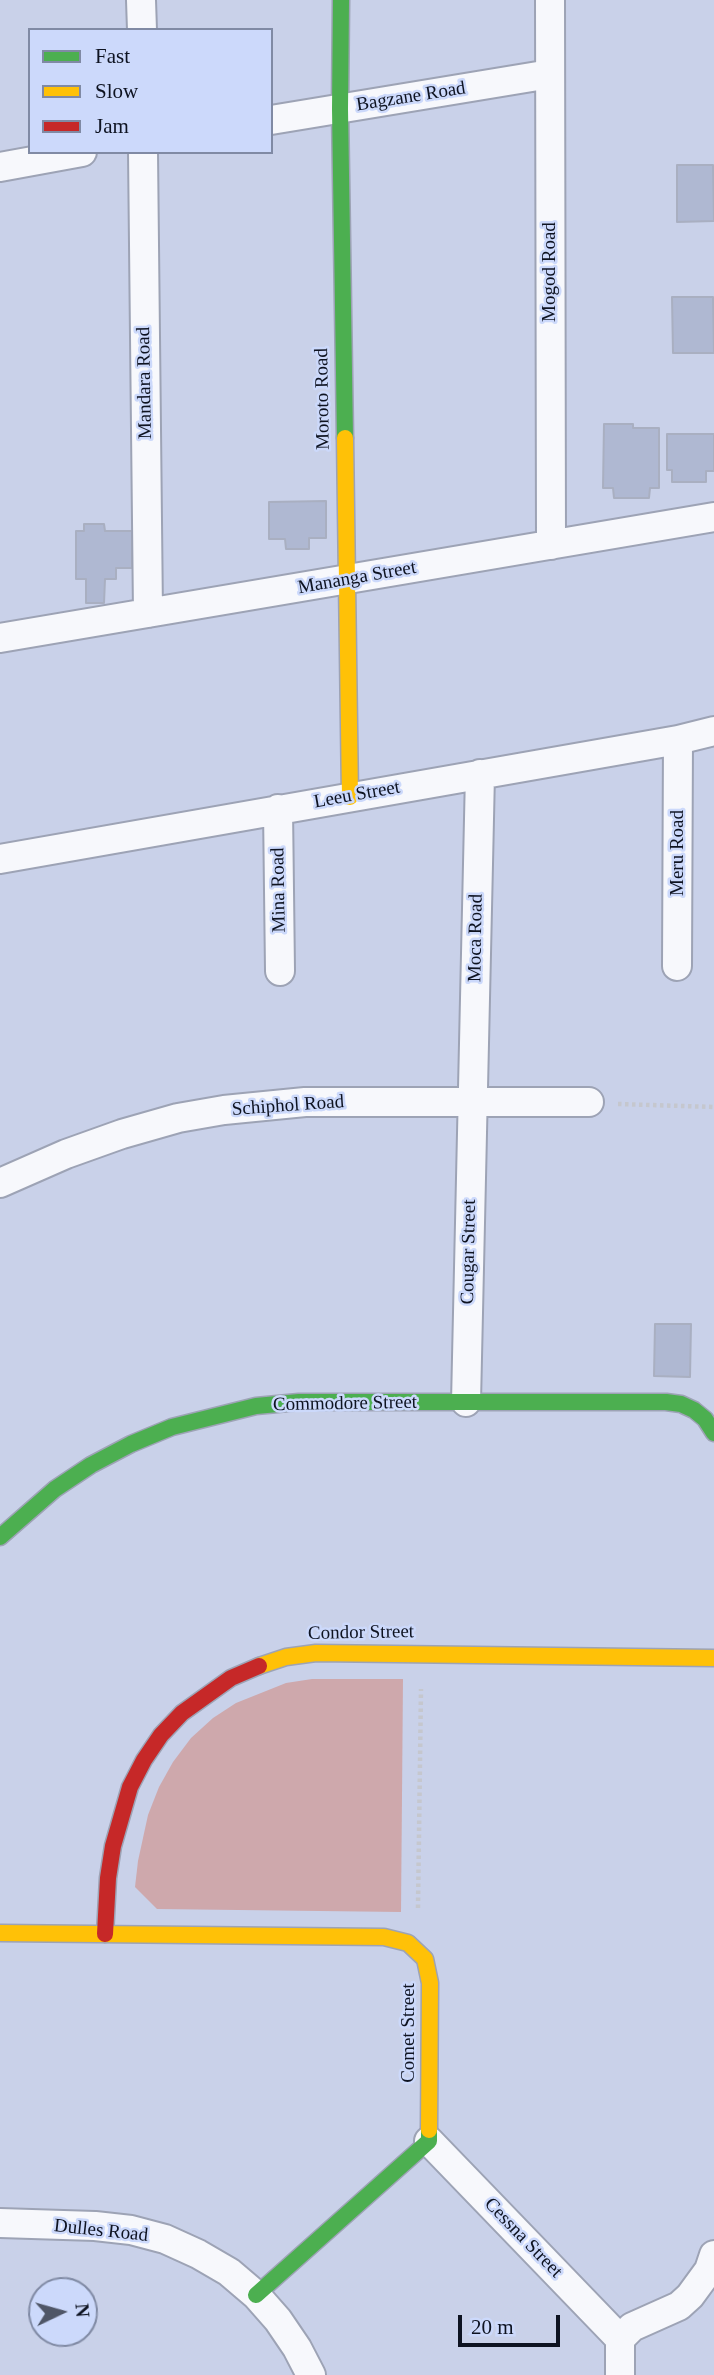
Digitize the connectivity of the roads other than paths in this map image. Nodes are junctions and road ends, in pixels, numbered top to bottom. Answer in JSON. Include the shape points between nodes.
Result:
{"nodes":[{"id":1,"x":141,"y":0,"type":"edge"},
{"id":2,"x":341,"y":0,"type":"edge"},
{"id":3,"x":550,"y":0,"type":"edge"},
{"id":4,"x":142,"y":28,"type":"edge"},
{"id":5,"x":550,"y":74,"type":"junction"},
{"id":6,"x":340,"y":108,"type":"junction"},
{"id":7,"x":273,"y":120,"type":"edge"},
{"id":8,"x":71,"y":154,"type":"edge"},
{"id":9,"x":143,"y":154,"type":"edge"},
{"id":10,"x":0,"y":167,"type":"edge"},
{"id":11,"x":714,"y":517,"type":"edge"},
{"id":12,"x":551,"y":545,"type":"junction"},
{"id":13,"x":347,"y":579,"type":"junction"},
{"id":14,"x":148,"y":613,"type":"junction"},
{"id":15,"x":0,"y":638,"type":"edge"},
{"id":16,"x":714,"y":731,"type":"edge"},
{"id":17,"x":678,"y":740,"type":"junction"},
{"id":18,"x":480,"y":774,"type":"junction"},
{"id":19,"x":350,"y":797,"type":"junction"},
{"id":20,"x":278,"y":809,"type":"junction"},
{"id":21,"x":0,"y":859,"type":"edge"},
{"id":22,"x":677,"y":966,"type":"dead end"},
{"id":23,"x":280,"y":971,"type":"dead end"},
{"id":24,"x":472,"y":1101,"type":"junction"},
{"id":25,"x":589,"y":1102,"type":"road end"},
{"id":26,"x":4,"y":1173,"type":"edge"},
{"id":27,"x":466,"y":1402,"type":"junction"},
{"id":28,"x":714,"y":1433,"type":"edge"},
{"id":29,"x":0,"y":1537,"type":"edge"},
{"id":30,"x":714,"y":1658,"type":"edge"},
{"id":31,"x":0,"y":1933,"type":"edge"},
{"id":32,"x":105,"y":1934,"type":"junction"},
{"id":33,"x":429,"y":2141,"type":"junction"},
{"id":34,"x":0,"y":2223,"type":"edge"},
{"id":35,"x":714,"y":2255,"type":"edge"},
{"id":36,"x":256,"y":2295,"type":"junction"},
{"id":37,"x":620,"y":2339,"type":"junction"},
{"id":38,"x":311,"y":2375,"type":"edge"},
{"id":39,"x":620,"y":2375,"type":"edge"}],
"edges":[{"from":1,"to":4,"type":"street"},
{"from":2,"to":6,"type":"street","name":"Moroto Road"},
{"from":3,"to":5,"type":"street","name":"Mogod Road"},
{"from":5,"to":6,"type":"street","name":"Bagzane Road"},
{"from":5,"to":12,"type":"street","name":"Mogod Road"},
{"from":6,"to":7,"type":"street","name":"Bagzane Road"},
{"from":6,"to":13,"type":"street","name":"Moroto Road"},
{"from":8,"to":10,"type":"street"},
{"from":9,"to":14,"type":"street","name":"Mandara Road"},
{"from":11,"to":12,"type":"street","name":"Mananga Street"},
{"from":12,"to":13,"type":"street","name":"Mananga Street"},
{"from":13,"to":14,"type":"street","name":"Mananga Street"},
{"from":13,"to":19,"type":"street","name":"Moroto Road"},
{"from":14,"to":15,"type":"street","name":"Mananga Street"},
{"from":16,"to":17,"type":"street","name":"Leeu Street"},
{"from":17,"to":18,"type":"street","name":"Leeu Street"},
{"from":17,"to":22,"type":"street","name":"Meru Road"},
{"from":18,"to":19,"type":"street","name":"Leeu Street"},
{"from":18,"to":24,"type":"street","name":"Moca Road"},
{"from":19,"to":20,"type":"street","name":"Leeu Street"},
{"from":20,"to":21,"type":"street","name":"Leeu Street"},
{"from":20,"to":23,"type":"street","name":"Mina Road"},
{"from":24,"to":25,"type":"street","name":"Schiphol Road"},
{"from":24,"to":26,"type":"street","name":"Schiphol Road","via":[[305,1102],[224,1110],[122,1134]]},
{"from":24,"to":27,"type":"street","name":"Cougar Street"},
{"from":27,"to":28,"type":"street","name":"Commodore Street","via":[[666,1402],[694,1410]]},
{"from":27,"to":29,"type":"street","name":"Commodore Street","via":[[299,1402],[213,1415],[141,1440],[91,1465],[55,1489]]},
{"from":30,"to":32,"type":"street","name":"Condor Street","via":[[316,1653],[258,1665],[205,1693],[161,1735],[144,1760],[130,1787],[113,1846]]},
{"from":31,"to":32,"type":"street"},
{"from":32,"to":33,"type":"street","name":"Comet Street","via":[[384,1937],[417,1950],[425,1959],[430,1983]]},
{"from":33,"to":36,"type":"street"},
{"from":33,"to":37,"type":"street","name":"Cessna Street"},
{"from":34,"to":36,"type":"street","name":"Dulles Road","via":[[96,2226],[165,2239],[198,2253]]},
{"from":35,"to":37,"type":"street","via":[[709,2270],[679,2306],[632,2327]]},
{"from":36,"to":38,"type":"street","name":"Dulles Road","via":[[278,2320]]},
{"from":37,"to":39,"type":"street"}]}
